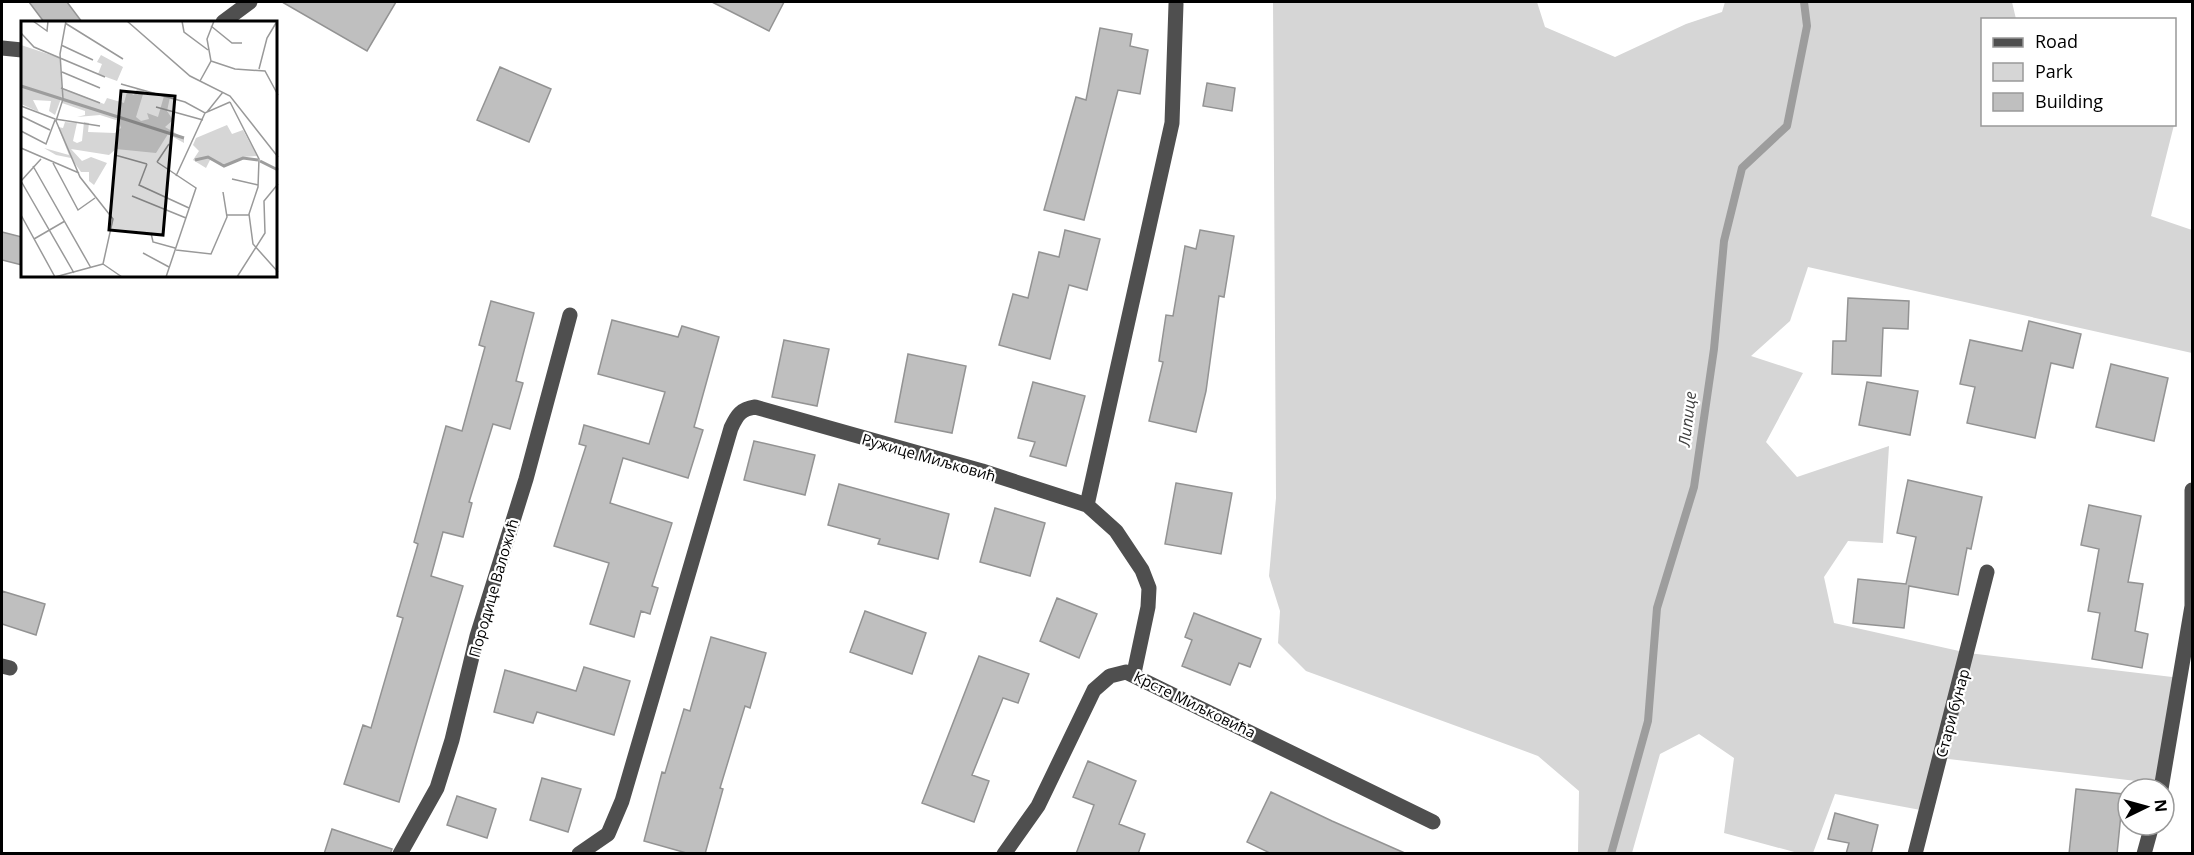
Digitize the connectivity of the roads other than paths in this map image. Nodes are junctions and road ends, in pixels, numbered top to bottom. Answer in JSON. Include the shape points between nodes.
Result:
{"nodes":[{"id":1,"x":250,"y":2,"type":"edge"},
{"id":2,"x":1176,"y":4,"type":"dead end"},
{"id":3,"x":224,"y":21,"type":"edge"},
{"id":4,"x":2,"y":48,"type":"edge"},
{"id":5,"x":21,"y":50,"type":"edge"},
{"id":6,"x":570,"y":315,"type":"dead end"},
{"id":7,"x":2193,"y":490,"type":"edge"},
{"id":8,"x":1087,"y":505,"type":"junction"},
{"id":9,"x":1987,"y":572,"type":"dead end"},
{"id":10,"x":1134,"y":673,"type":"junction"},
{"id":11,"x":2163,"y":777,"type":"edge"},
{"id":12,"x":1433,"y":822,"type":"dead end"},
{"id":13,"x":2149,"y":837,"type":"edge"},
{"id":14,"x":400,"y":854,"type":"edge"},
{"id":15,"x":579,"y":854,"type":"edge"},
{"id":16,"x":1004,"y":854,"type":"edge"},
{"id":17,"x":1915,"y":854,"type":"edge"},
{"id":18,"x":2144,"y":854,"type":"edge"}],
"edges":[{"from":1,"to":3,"type":"street"},
{"from":2,"to":8,"type":"street","via":[[1172,123]]},
{"from":4,"to":5,"type":"street"},
{"from":6,"to":14,"type":"street","name":"Породице Валожић","via":[[437,788]]},
{"from":7,"to":11,"type":"street","via":[[2192,606]]},
{"from":8,"to":10,"type":"street","via":[[1116,531],[1149,588]]},
{"from":8,"to":15,"type":"street","name":"Ружице Миљковић","via":[[982,471],[755,407],[746,408],[738,414],[732,428],[622,801],[608,834]]},
{"from":9,"to":17,"type":"street","name":"Стари бунар"},
{"from":10,"to":12,"type":"street","name":"Крсте Миљковића"},
{"from":10,"to":16,"type":"street","name":"Крсте Миљковића","via":[[1110,676],[1094,690],[1038,806]]},
{"from":13,"to":18,"type":"street"}]}
